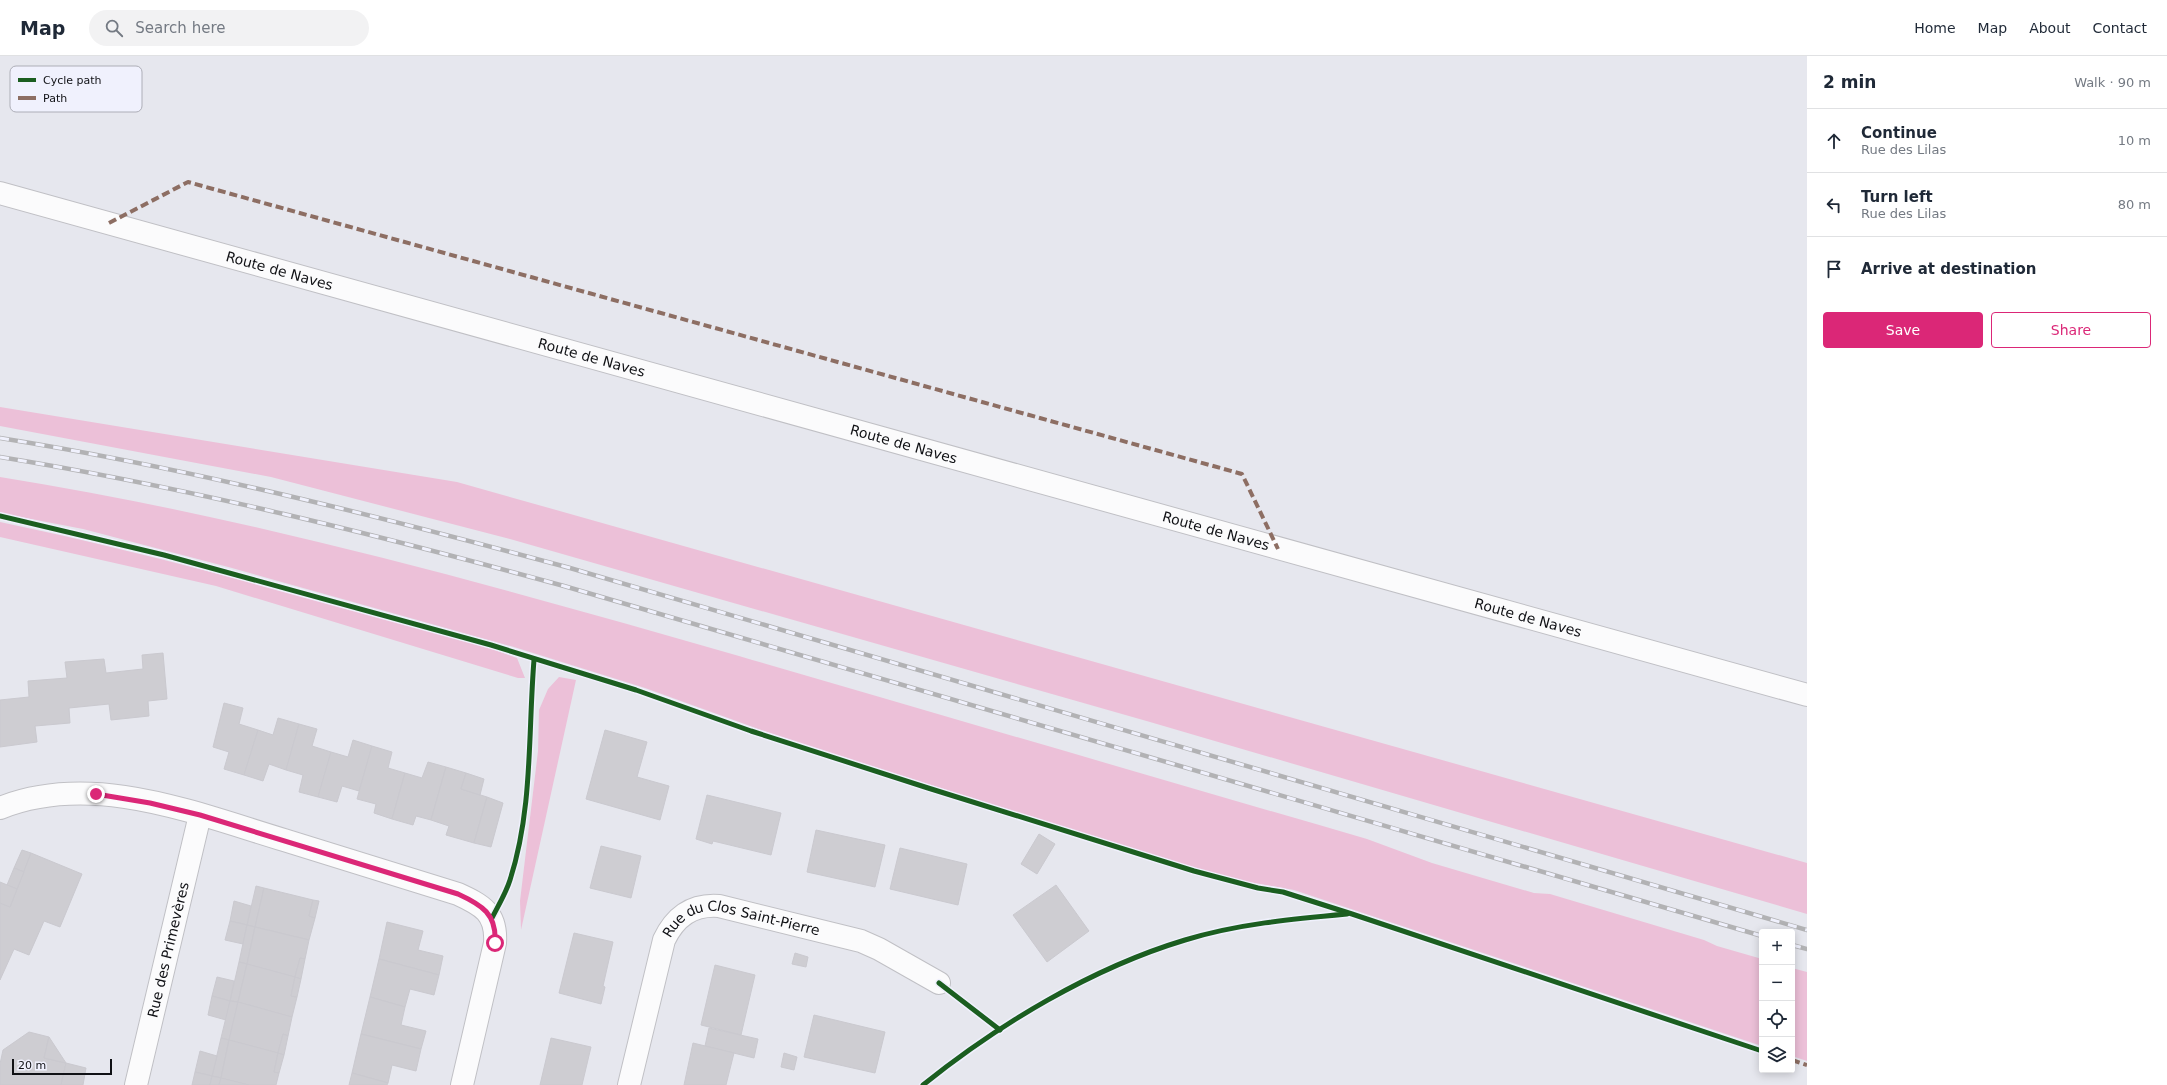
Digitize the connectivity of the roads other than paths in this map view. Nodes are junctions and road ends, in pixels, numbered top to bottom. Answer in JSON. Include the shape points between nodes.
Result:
{"nodes":[{"id":1,"x":0,"y":193,"type":"edge"},
{"id":2,"x":1807,"y":695,"type":"edge"},
{"id":3,"x":0,"y":808,"type":"edge"},
{"id":4,"x":200,"y":815,"type":"junction"},
{"id":5,"x":939,"y":983,"type":"dead end"},
{"id":6,"x":136,"y":1085,"type":"edge"},
{"id":7,"x":462,"y":1085,"type":"edge"},
{"id":8,"x":629,"y":1085,"type":"edge"}],
"edges":[{"from":1,"to":2,"type":"main road","name":"Route de Naves"},
{"from":3,"to":4,"type":"main road","via":[[32,798],[81,793],[120,797]]},
{"from":4,"to":6,"type":"main road","name":"Rue des Primevères"},
{"from":4,"to":7,"type":"main road","via":[[458,894],[484,908],[496,929],[495,943]]},
{"from":5,"to":8,"type":"main road","name":"Rue du Clos Saint-Pierre","via":[[879,948],[861,941],[719,906],[705,905],[692,909],[670,926],[664,940]]}]}
